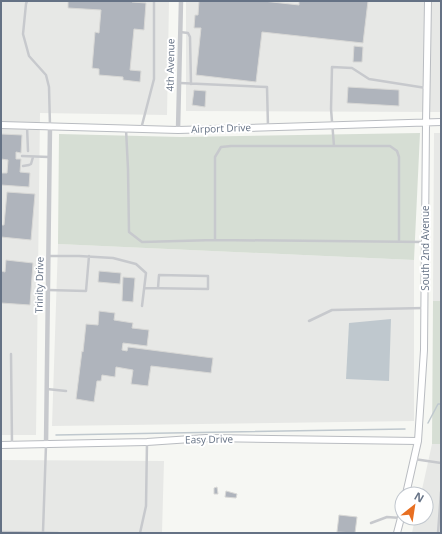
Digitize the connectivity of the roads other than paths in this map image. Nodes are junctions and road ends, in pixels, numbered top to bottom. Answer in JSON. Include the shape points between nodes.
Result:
{"nodes":[{"id":1,"x":27,"y":1,"type":"edge"},
{"id":2,"x":154,"y":1,"type":"edge"},
{"id":3,"x":181,"y":1,"type":"edge"},
{"id":4,"x":428,"y":1,"type":"edge"},
{"id":5,"x":180,"y":32,"type":"junction"},
{"id":6,"x":179,"y":83,"type":"junction"},
{"id":7,"x":191,"y":84,"type":"junction"},
{"id":8,"x":426,"y":88,"type":"junction"},
{"id":9,"x":441,"y":122,"type":"edge"},
{"id":10,"x":426,"y":123,"type":"junction"},
{"id":11,"x":1,"y":125,"type":"edge"},
{"id":12,"x":333,"y":125,"type":"junction"},
{"id":13,"x":27,"y":126,"type":"junction"},
{"id":14,"x":50,"y":126,"type":"junction"},
{"id":15,"x":268,"y":127,"type":"junction"},
{"id":16,"x":126,"y":128,"type":"junction"},
{"id":17,"x":141,"y":129,"type":"junction"},
{"id":18,"x":178,"y":130,"type":"junction"},
{"id":19,"x":334,"y":146,"type":"junction"},
{"id":20,"x":28,"y":151,"type":"dead end"},
{"id":21,"x":22,"y":156,"type":"dead end"},
{"id":22,"x":33,"y":156,"type":"junction"},
{"id":23,"x":49,"y":157,"type":"junction"},
{"id":24,"x":23,"y":166,"type":"dead end"},
{"id":25,"x":215,"y":240,"type":"junction"},
{"id":26,"x":399,"y":241,"type":"junction"},
{"id":27,"x":425,"y":242,"type":"junction"},
{"id":28,"x":48,"y":256,"type":"junction"},
{"id":29,"x":89,"y":256,"type":"junction"},
{"id":30,"x":145,"y":288,"type":"junction"},
{"id":31,"x":158,"y":288,"type":"junction"},
{"id":32,"x":48,"y":290,"type":"junction"},
{"id":33,"x":142,"y":306,"type":"dead end"},
{"id":34,"x":424,"y":308,"type":"junction"},
{"id":35,"x":309,"y":321,"type":"dead end"},
{"id":36,"x":11,"y":354,"type":"dead end"},
{"id":37,"x":47,"y":389,"type":"junction"},
{"id":38,"x":66,"y":391,"type":"dead end"},
{"id":39,"x":418,"y":441,"type":"junction"},
{"id":40,"x":147,"y":442,"type":"junction"},
{"id":41,"x":46,"y":444,"type":"junction"},
{"id":42,"x":1,"y":445,"type":"edge"},
{"id":43,"x":12,"y":445,"type":"junction"},
{"id":44,"x":414,"y":460,"type":"junction"},
{"id":45,"x":441,"y":463,"type":"edge"},
{"id":46,"x":408,"y":486,"type":"edge"},
{"id":47,"x":441,"y":492,"type":"edge"},
{"id":48,"x":394,"y":517,"type":"edge"},
{"id":49,"x":370,"y":523,"type":"dead end"},
{"id":50,"x":3,"y":532,"type":"edge"},
{"id":51,"x":44,"y":532,"type":"edge"},
{"id":52,"x":58,"y":533,"type":"edge"},
{"id":53,"x":140,"y":533,"type":"edge"},
{"id":54,"x":438,"y":533,"type":"edge"}],
"edges":[{"from":1,"to":14,"type":"lane","via":[[23,34],[29,56],[46,75],[49,87]]},
{"from":2,"to":17,"type":"lane","via":[[154,78]]},
{"from":3,"to":5,"type":"street","name":"4th Avenue"},
{"from":4,"to":8,"type":"street","name":"South 2nd Avenue"},
{"from":5,"to":6,"type":"street","name":"4th Avenue"},
{"from":5,"to":7,"type":"lane","via":[[188,33],[190,37]]},
{"from":6,"to":7,"type":"lane"},
{"from":6,"to":18,"type":"street","name":"4th Avenue"},
{"from":7,"to":15,"type":"lane","via":[[267,87]]},
{"from":8,"to":10,"type":"street","name":"South 2nd Avenue"},
{"from":8,"to":12,"type":"lane","via":[[369,79],[352,68],[332,68]]},
{"from":9,"to":10,"type":"street","name":"Airport Drive"},
{"from":10,"to":12,"type":"street","name":"Airport Drive"},
{"from":10,"to":27,"type":"street","name":"South 2nd Avenue"},
{"from":11,"to":13,"type":"street","name":"Airport Drive"},
{"from":12,"to":15,"type":"street","name":"Airport Drive"},
{"from":12,"to":19,"type":"lane"},
{"from":13,"to":14,"type":"street","name":"Airport Drive"},
{"from":13,"to":20,"type":"lane"},
{"from":14,"to":16,"type":"street","name":"Airport Drive"},
{"from":14,"to":23,"type":"street","name":"Trinity Drive"},
{"from":15,"to":18,"type":"street","name":"Airport Drive"},
{"from":16,"to":17,"type":"street","name":"Airport Drive"},
{"from":16,"to":25,"type":"lane","via":[[129,232],[142,242]]},
{"from":17,"to":18,"type":"street","name":"Airport Drive"},
{"from":19,"to":25,"type":"lane","via":[[221,147],[215,157]]},
{"from":19,"to":26,"type":"lane","via":[[390,146],[397,151]]},
{"from":21,"to":22,"type":"lane"},
{"from":22,"to":23,"type":"lane"},
{"from":22,"to":24,"type":"lane","via":[[31,164]]},
{"from":23,"to":28,"type":"street","name":"Trinity Drive"},
{"from":25,"to":26,"type":"lane"},
{"from":26,"to":27,"type":"lane"},
{"from":27,"to":34,"type":"street","name":"South 2nd Avenue"},
{"from":28,"to":29,"type":"lane"},
{"from":28,"to":32,"type":"street","name":"Trinity Drive"},
{"from":29,"to":30,"type":"lane","via":[[136,264],[146,273]]},
{"from":29,"to":32,"type":"lane","via":[[86,292]]},
{"from":30,"to":31,"type":"lane"},
{"from":30,"to":33,"type":"lane"},
{"from":31,"to":31,"type":"lane","via":[[208,289],[208,276],[159,275]]},
{"from":32,"to":37,"type":"street","name":"Trinity Drive"},
{"from":34,"to":35,"type":"lane","via":[[332,310]]},
{"from":34,"to":39,"type":"street","name":"South 2nd Avenue"},
{"from":36,"to":43,"type":"lane"},
{"from":37,"to":38,"type":"lane"},
{"from":37,"to":41,"type":"street","name":"Trinity Drive"},
{"from":39,"to":40,"type":"street","name":"Easy Drive","via":[[206,438]]},
{"from":39,"to":44,"type":"street","name":"South 2nd Avenue"},
{"from":40,"to":41,"type":"street","name":"Easy Drive"},
{"from":40,"to":53,"type":"lane","via":[[146,506]]},
{"from":41,"to":43,"type":"street","name":"Easy Drive"},
{"from":41,"to":51,"type":"lane"},
{"from":42,"to":43,"type":"street","name":"Easy Drive"},
{"from":44,"to":45,"type":"lane"},
{"from":44,"to":46,"type":"street","name":"South 2nd Avenue"},
{"from":47,"to":54,"type":"lane"},
{"from":48,"to":49,"type":"lane"},
{"from":50,"to":51,"type":"lane"},
{"from":51,"to":52,"type":"lane"}]}
